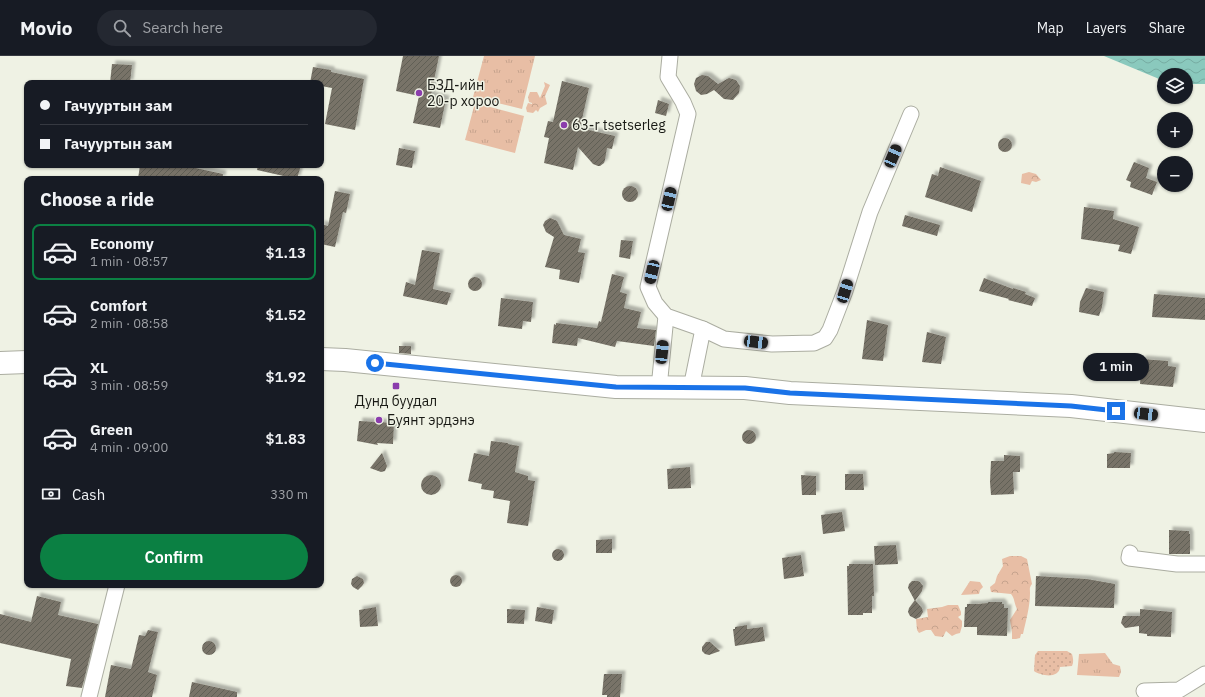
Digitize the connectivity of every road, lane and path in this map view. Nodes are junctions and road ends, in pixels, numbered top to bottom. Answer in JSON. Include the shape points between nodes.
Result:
{"nodes":[{"id":1,"x":670,"y":56,"type":"edge"},
{"id":2,"x":911,"y":114,"type":"dead end"},
{"id":3,"x":666,"y":316,"type":"junction"},
{"id":4,"x":703,"y":329,"type":"junction"},
{"id":5,"x":324,"y":359,"type":"edge"},
{"id":6,"x":24,"y":362,"type":"edge"},
{"id":7,"x":0,"y":363,"type":"edge"},
{"id":8,"x":659,"y":388,"type":"junction"},
{"id":9,"x":692,"y":388,"type":"junction"},
{"id":10,"x":1205,"y":422,"type":"edge"},
{"id":11,"x":1130,"y":553,"type":"dead end"},
{"id":12,"x":1205,"y":564,"type":"edge"},
{"id":13,"x":116,"y":588,"type":"edge"},
{"id":14,"x":1205,"y":674,"type":"edge"},
{"id":15,"x":1144,"y":691,"type":"dead end"},
{"id":16,"x":89,"y":697,"type":"edge"}],
"edges":[{"from":1,"to":3,"type":"street","via":[[668,77],[688,114],[648,287],[656,304]]},
{"from":2,"to":4,"type":"street","via":[[870,212],[845,291],[825,338],[814,343],[772,344],[724,339]]},
{"from":3,"to":4,"type":"street"},
{"from":3,"to":8,"type":"street"},
{"from":4,"to":9,"type":"street"},
{"from":5,"to":8,"type":"main road","via":[[616,387]]},
{"from":6,"to":7,"type":"main road"},
{"from":8,"to":9,"type":"main road"},
{"from":9,"to":10,"type":"main road","via":[[745,388],[790,393],[1071,406]]},
{"from":11,"to":12,"type":"street","via":[[1129,558],[1177,564]]},
{"from":13,"to":16,"type":"street"},
{"from":14,"to":15,"type":"street","via":[[1179,690]]}]}
